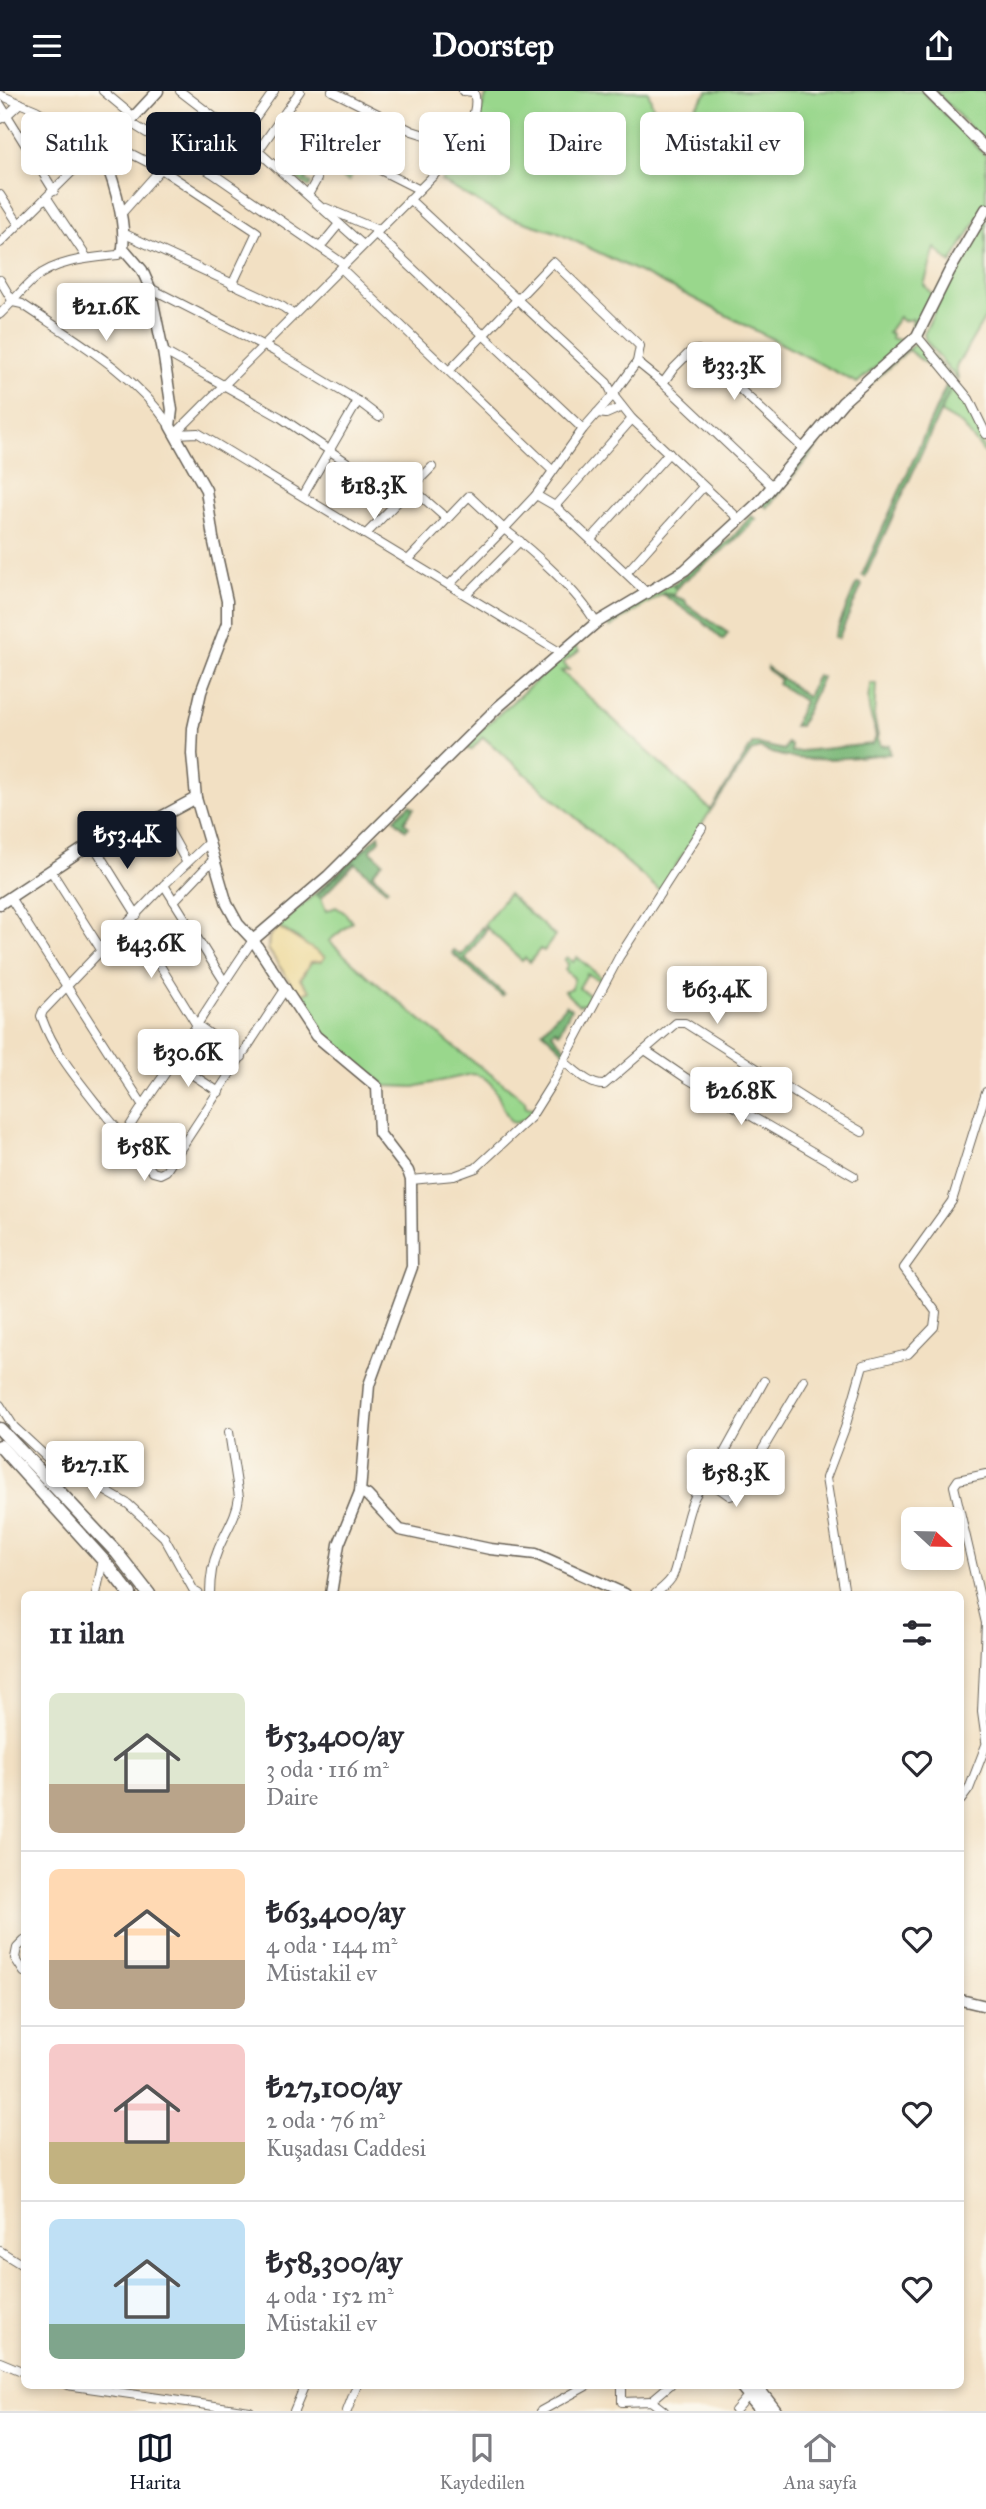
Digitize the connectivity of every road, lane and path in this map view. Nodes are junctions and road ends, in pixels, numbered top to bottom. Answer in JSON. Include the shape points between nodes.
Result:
{"nodes":[{"id":1,"x":103,"y":91,"type":"edge"},
{"id":2,"x":158,"y":91,"type":"edge"},
{"id":3,"x":180,"y":91,"type":"edge"},
{"id":4,"x":274,"y":91,"type":"edge"},
{"id":5,"x":300,"y":91,"type":"edge"},
{"id":6,"x":331,"y":91,"type":"edge"},
{"id":7,"x":463,"y":91,"type":"edge"},
{"id":8,"x":475,"y":91,"type":"edge"},
{"id":9,"x":928,"y":91,"type":"edge"},
{"id":10,"x":0,"y":95,"type":"edge"},
{"id":11,"x":20,"y":103,"type":"junction"},
{"id":12,"x":0,"y":104,"type":"edge"},
{"id":13,"x":40,"y":112,"type":"edge"},
{"id":14,"x":124,"y":112,"type":"edge"},
{"id":15,"x":207,"y":112,"type":"edge"},
{"id":16,"x":259,"y":112,"type":"edge"},
{"id":17,"x":284,"y":112,"type":"edge"},
{"id":18,"x":474,"y":112,"type":"edge"},
{"id":19,"x":3,"y":118,"type":"edge"},
{"id":20,"x":132,"y":118,"type":"edge"},
{"id":21,"x":132,"y":120,"type":"edge"},
{"id":22,"x":275,"y":125,"type":"edge"},
{"id":23,"x":419,"y":133,"type":"edge"},
{"id":24,"x":261,"y":146,"type":"edge"},
{"id":25,"x":986,"y":149,"type":"edge"},
{"id":26,"x":261,"y":154,"type":"edge"},
{"id":27,"x":70,"y":175,"type":"edge"},
{"id":28,"x":109,"y":175,"type":"edge"},
{"id":29,"x":156,"y":175,"type":"edge"},
{"id":30,"x":170,"y":175,"type":"edge"},
{"id":31,"x":390,"y":175,"type":"edge"},
{"id":32,"x":432,"y":175,"type":"edge"},
{"id":33,"x":317,"y":179,"type":"dead end"},
{"id":34,"x":418,"y":189,"type":"junction"},
{"id":35,"x":50,"y":194,"type":"junction"},
{"id":36,"x":0,"y":195,"type":"edge"},
{"id":37,"x":308,"y":195,"type":"junction"},
{"id":38,"x":409,"y":199,"type":"junction"},
{"id":39,"x":323,"y":207,"type":"junction"},
{"id":40,"x":986,"y":209,"type":"edge"},
{"id":41,"x":121,"y":214,"type":"junction"},
{"id":42,"x":18,"y":223,"type":"junction"},
{"id":43,"x":339,"y":224,"type":"junction"},
{"id":44,"x":376,"y":231,"type":"junction"},
{"id":45,"x":125,"y":235,"type":"junction"},
{"id":46,"x":0,"y":243,"type":"edge"},
{"id":47,"x":363,"y":245,"type":"junction"},
{"id":48,"x":320,"y":247,"type":"junction"},
{"id":49,"x":123,"y":248,"type":"junction"},
{"id":50,"x":87,"y":258,"type":"junction"},
{"id":51,"x":342,"y":266,"type":"junction"},
{"id":52,"x":0,"y":281,"type":"edge"},
{"id":53,"x":232,"y":285,"type":"junction"},
{"id":54,"x":150,"y":288,"type":"junction"},
{"id":55,"x":517,"y":299,"type":"junction"},
{"id":56,"x":13,"y":302,"type":"junction"},
{"id":57,"x":0,"y":314,"type":"edge"},
{"id":58,"x":294,"y":315,"type":"junction"},
{"id":59,"x":483,"y":335,"type":"junction"},
{"id":60,"x":917,"y":336,"type":"junction"},
{"id":61,"x":264,"y":345,"type":"junction"},
{"id":62,"x":163,"y":351,"type":"junction"},
{"id":63,"x":637,"y":362,"type":"junction"},
{"id":64,"x":449,"y":371,"type":"junction"},
{"id":65,"x":663,"y":383,"type":"junction"},
{"id":66,"x":227,"y":385,"type":"junction"},
{"id":67,"x":613,"y":395,"type":"junction"},
{"id":68,"x":358,"y":401,"type":"junction"},
{"id":69,"x":622,"y":407,"type":"junction"},
{"id":70,"x":597,"y":413,"type":"junction"},
{"id":71,"x":379,"y":417,"type":"dead end"},
{"id":72,"x":632,"y":419,"type":"junction"},
{"id":73,"x":583,"y":429,"type":"junction"},
{"id":74,"x":173,"y":430,"type":"junction"},
{"id":75,"x":986,"y":434,"type":"edge"},
{"id":76,"x":330,"y":449,"type":"junction"},
{"id":77,"x":804,"y":449,"type":"junction"},
{"id":78,"x":668,"y":453,"type":"junction"},
{"id":79,"x":432,"y":467,"type":"dead end"},
{"id":80,"x":552,"y":470,"type":"junction"},
{"id":81,"x":703,"y":487,"type":"junction"},
{"id":82,"x":773,"y":487,"type":"junction"},
{"id":83,"x":412,"y":488,"type":"junction"},
{"id":84,"x":536,"y":495,"type":"junction"},
{"id":85,"x":303,"y":496,"type":"junction"},
{"id":86,"x":401,"y":499,"type":"junction"},
{"id":87,"x":555,"y":506,"type":"junction"},
{"id":88,"x":447,"y":519,"type":"junction"},
{"id":89,"x":740,"y":520,"type":"junction"},
{"id":90,"x":504,"y":529,"type":"junction"},
{"id":91,"x":366,"y":534,"type":"junction"},
{"id":92,"x":591,"y":539,"type":"junction"},
{"id":93,"x":520,"y":541,"type":"junction"},
{"id":94,"x":408,"y":560,"type":"junction"},
{"id":95,"x":627,"y":572,"type":"junction"},
{"id":96,"x":449,"y":585,"type":"junction"},
{"id":97,"x":648,"y":594,"type":"junction"},
{"id":98,"x":466,"y":595,"type":"junction"},
{"id":99,"x":596,"y":623,"type":"junction"},
{"id":100,"x":561,"y":653,"type":"junction"},
{"id":101,"x":196,"y":798,"type":"junction"},
{"id":102,"x":161,"y":816,"type":"junction"},
{"id":103,"x":702,"y":828,"type":"dead end"},
{"id":104,"x":92,"y":843,"type":"junction"},
{"id":105,"x":208,"y":843,"type":"junction"},
{"id":106,"x":213,"y":860,"type":"junction"},
{"id":107,"x":187,"y":863,"type":"junction"},
{"id":108,"x":51,"y":871,"type":"junction"},
{"id":109,"x":164,"y":885,"type":"junction"},
{"id":110,"x":11,"y":899,"type":"junction"},
{"id":111,"x":174,"y":901,"type":"junction"},
{"id":112,"x":0,"y":904,"type":"edge"},
{"id":113,"x":134,"y":917,"type":"junction"},
{"id":114,"x":253,"y":940,"type":"junction"},
{"id":115,"x":102,"y":951,"type":"junction"},
{"id":116,"x":224,"y":981,"type":"junction"},
{"id":117,"x":67,"y":986,"type":"junction"},
{"id":118,"x":286,"y":988,"type":"junction"},
{"id":119,"x":196,"y":1024,"type":"junction"},
{"id":120,"x":645,"y":1050,"type":"junction"},
{"id":121,"x":242,"y":1057,"type":"junction"},
{"id":122,"x":173,"y":1062,"type":"junction"},
{"id":123,"x":564,"y":1062,"type":"junction"},
{"id":124,"x":219,"y":1092,"type":"junction"},
{"id":125,"x":986,"y":1092,"type":"edge"},
{"id":126,"x":142,"y":1104,"type":"junction"},
{"id":127,"x":862,"y":1132,"type":"dead end"},
{"id":128,"x":123,"y":1138,"type":"junction"},
{"id":129,"x":854,"y":1176,"type":"dead end"},
{"id":130,"x":411,"y":1180,"type":"junction"},
{"id":131,"x":804,"y":1380,"type":"dead end"},
{"id":132,"x":764,"y":1381,"type":"dead end"},
{"id":133,"x":0,"y":1405,"type":"edge"},
{"id":134,"x":0,"y":1429,"type":"edge"},
{"id":135,"x":229,"y":1431,"type":"dead end"},
{"id":136,"x":0,"y":1446,"type":"edge"},
{"id":137,"x":986,"y":1474,"type":"edge"},
{"id":138,"x":707,"y":1484,"type":"junction"},
{"id":139,"x":360,"y":1492,"type":"junction"},
{"id":140,"x":103,"y":1560,"type":"junction"},
{"id":141,"x":97,"y":1591,"type":"edge"},
{"id":142,"x":128,"y":1591,"type":"edge"},
{"id":143,"x":147,"y":1591,"type":"edge"},
{"id":144,"x":194,"y":1591,"type":"edge"},
{"id":145,"x":210,"y":1591,"type":"edge"},
{"id":146,"x":331,"y":1591,"type":"edge"},
{"id":147,"x":618,"y":1591,"type":"edge"},
{"id":148,"x":658,"y":1591,"type":"edge"},
{"id":149,"x":844,"y":1591,"type":"edge"},
{"id":150,"x":986,"y":1743,"type":"edge"},
{"id":151,"x":964,"y":1796,"type":"edge"},
{"id":152,"x":21,"y":1944,"type":"edge"},
{"id":153,"x":21,"y":1967,"type":"edge"},
{"id":154,"x":964,"y":2001,"type":"edge"},
{"id":155,"x":986,"y":2006,"type":"edge"},
{"id":156,"x":0,"y":2251,"type":"edge"},
{"id":157,"x":21,"y":2264,"type":"edge"},
{"id":158,"x":0,"y":2362,"type":"edge"},
{"id":159,"x":21,"y":2371,"type":"edge"},
{"id":160,"x":95,"y":2389,"type":"edge"},
{"id":161,"x":134,"y":2389,"type":"edge"},
{"id":162,"x":302,"y":2389,"type":"edge"},
{"id":163,"x":355,"y":2389,"type":"edge"},
{"id":164,"x":581,"y":2389,"type":"edge"},
{"id":165,"x":622,"y":2389,"type":"edge"},
{"id":166,"x":665,"y":2389,"type":"edge"},
{"id":167,"x":747,"y":2389,"type":"edge"},
{"id":168,"x":749,"y":2389,"type":"edge"},
{"id":169,"x":749,"y":2389,"type":"edge"},
{"id":170,"x":136,"y":2395,"type":"junction"},
{"id":171,"x":651,"y":2401,"type":"junction"},
{"id":172,"x":622,"y":2407,"type":"edge"},
{"id":173,"x":239,"y":2410,"type":"edge"},
{"id":174,"x":736,"y":2410,"type":"edge"},
{"id":175,"x":250,"y":2411,"type":"edge"},
{"id":176,"x":294,"y":2411,"type":"edge"},
{"id":177,"x":347,"y":2411,"type":"edge"},
{"id":178,"x":541,"y":2411,"type":"edge"},
{"id":179,"x":664,"y":2411,"type":"edge"},
{"id":180,"x":762,"y":2411,"type":"edge"},
{"id":181,"x":775,"y":2411,"type":"edge"}],
"edges":[{"from":1,"to":14,"type":"street"},
{"from":2,"to":20,"type":"street"},
{"from":3,"to":15,"type":"street"},
{"from":4,"to":16,"type":"street"},
{"from":5,"to":17,"type":"street"},
{"from":6,"to":23,"type":"street"},
{"from":7,"to":8,"type":"street"},
{"from":8,"to":18,"type":"street"},
{"from":9,"to":25,"type":"street"},
{"from":10,"to":11,"type":"street"},
{"from":11,"to":13,"type":"street"},
{"from":11,"to":19,"type":"street"},
{"from":12,"to":19,"type":"street"},
{"from":19,"to":35,"type":"street"},
{"from":21,"to":48,"type":"street"},
{"from":22,"to":24,"type":"street"},
{"from":26,"to":37,"type":"street"},
{"from":27,"to":35,"type":"street"},
{"from":28,"to":41,"type":"street"},
{"from":29,"to":41,"type":"street"},
{"from":30,"to":53,"type":"street","via":[[257,232]]},
{"from":31,"to":34,"type":"street"},
{"from":32,"to":34,"type":"street"},
{"from":33,"to":37,"type":"street"},
{"from":34,"to":38,"type":"street"},
{"from":35,"to":42,"type":"street"},
{"from":35,"to":50,"type":"street"},
{"from":36,"to":42,"type":"street"},
{"from":37,"to":39,"type":"street"},
{"from":38,"to":44,"type":"street"},
{"from":38,"to":55,"type":"street"},
{"from":39,"to":43,"type":"street"},
{"from":39,"to":44,"type":"street"},
{"from":40,"to":60,"type":"street"},
{"from":41,"to":45,"type":"street"},
{"from":42,"to":46,"type":"street"},
{"from":43,"to":47,"type":"street"},
{"from":43,"to":48,"type":"street"},
{"from":44,"to":47,"type":"street"},
{"from":44,"to":59,"type":"street"},
{"from":45,"to":49,"type":"street"},
{"from":45,"to":53,"type":"street"},
{"from":47,"to":51,"type":"street"},
{"from":48,"to":51,"type":"street"},
{"from":49,"to":50,"type":"street","via":[[118,255]]},
{"from":49,"to":54,"type":"street"},
{"from":50,"to":56,"type":"street","via":[[50,269]]},
{"from":51,"to":58,"type":"street"},
{"from":51,"to":64,"type":"street"},
{"from":52,"to":56,"type":"street"},
{"from":53,"to":58,"type":"street"},
{"from":54,"to":61,"type":"street"},
{"from":54,"to":62,"type":"street"},
{"from":55,"to":59,"type":"street"},
{"from":55,"to":63,"type":"street","via":[[553,262],[640,346]]},
{"from":55,"to":67,"type":"street","via":[[607,383]]},
{"from":56,"to":57,"type":"street"},
{"from":56,"to":74,"type":"street","via":[[111,363],[155,403]]},
{"from":58,"to":61,"type":"street"},
{"from":59,"to":64,"type":"street"},
{"from":59,"to":73,"type":"street"},
{"from":60,"to":75,"type":"street","via":[[969,399]]},
{"from":60,"to":77,"type":"street","via":[[843,402]]},
{"from":61,"to":66,"type":"street"},
{"from":61,"to":68,"type":"street"},
{"from":62,"to":66,"type":"street"},
{"from":62,"to":74,"type":"street"},
{"from":63,"to":65,"type":"street"},
{"from":63,"to":67,"type":"street"},
{"from":64,"to":80,"type":"street"},
{"from":65,"to":77,"type":"street","via":[[674,367],[698,350]]},
{"from":65,"to":82,"type":"street"},
{"from":66,"to":74,"type":"street"},
{"from":66,"to":76,"type":"street"},
{"from":67,"to":69,"type":"street"},
{"from":67,"to":70,"type":"street"},
{"from":68,"to":71,"type":"street"},
{"from":68,"to":76,"type":"street"},
{"from":69,"to":70,"type":"street"},
{"from":69,"to":72,"type":"street"},
{"from":70,"to":73,"type":"street"},
{"from":72,"to":78,"type":"street"},
{"from":72,"to":87,"type":"street"},
{"from":73,"to":80,"type":"street"},
{"from":74,"to":85,"type":"street","via":[[198,433]]},
{"from":74,"to":101,"type":"street","via":[[206,490],[227,601],[227,623],[193,728]]},
{"from":76,"to":85,"type":"street"},
{"from":76,"to":86,"type":"street"},
{"from":77,"to":82,"type":"street"},
{"from":78,"to":81,"type":"street"},
{"from":78,"to":92,"type":"street"},
{"from":79,"to":83,"type":"street"},
{"from":80,"to":84,"type":"street"},
{"from":81,"to":89,"type":"street"},
{"from":81,"to":95,"type":"street"},
{"from":82,"to":89,"type":"street"},
{"from":83,"to":86,"type":"street"},
{"from":83,"to":88,"type":"street"},
{"from":84,"to":87,"type":"street"},
{"from":84,"to":90,"type":"street"},
{"from":85,"to":91,"type":"street"},
{"from":86,"to":91,"type":"street"},
{"from":87,"to":92,"type":"street"},
{"from":88,"to":90,"type":"street","via":[[469,496]]},
{"from":88,"to":94,"type":"street"},
{"from":89,"to":97,"type":"street","via":[[685,571]]},
{"from":90,"to":93,"type":"street"},
{"from":90,"to":96,"type":"street"},
{"from":91,"to":94,"type":"street"},
{"from":92,"to":95,"type":"street"},
{"from":93,"to":98,"type":"street"},
{"from":93,"to":99,"type":"street","via":[[580,600]]},
{"from":94,"to":96,"type":"street"},
{"from":95,"to":97,"type":"street"},
{"from":96,"to":98,"type":"street"},
{"from":97,"to":99,"type":"street"},
{"from":98,"to":100,"type":"street"},
{"from":99,"to":100,"type":"street"},
{"from":100,"to":114,"type":"street","via":[[498,707],[328,876]]},
{"from":101,"to":102,"type":"street"},
{"from":101,"to":105,"type":"street"},
{"from":102,"to":104,"type":"street"},
{"from":102,"to":107,"type":"street"},
{"from":103,"to":123,"type":"street","via":[[619,957]]},
{"from":104,"to":108,"type":"street"},
{"from":104,"to":113,"type":"street"},
{"from":105,"to":106,"type":"street"},
{"from":105,"to":107,"type":"street"},
{"from":106,"to":111,"type":"street"},
{"from":106,"to":114,"type":"street","via":[[227,904]]},
{"from":107,"to":109,"type":"street"},
{"from":108,"to":110,"type":"street"},
{"from":108,"to":115,"type":"street"},
{"from":109,"to":111,"type":"street"},
{"from":109,"to":113,"type":"street"},
{"from":110,"to":112,"type":"street"},
{"from":110,"to":117,"type":"street"},
{"from":111,"to":116,"type":"street"},
{"from":113,"to":115,"type":"street"},
{"from":113,"to":119,"type":"street"},
{"from":114,"to":116,"type":"street"},
{"from":114,"to":118,"type":"street"},
{"from":115,"to":117,"type":"street"},
{"from":116,"to":119,"type":"street"},
{"from":117,"to":126,"type":"street"},
{"from":117,"to":128,"type":"street","via":[[41,1016],[49,1039]]},
{"from":118,"to":121,"type":"street"},
{"from":118,"to":130,"type":"street","via":[[316,1036],[376,1087],[379,1133]]},
{"from":119,"to":121,"type":"street"},
{"from":119,"to":122,"type":"street"},
{"from":120,"to":123,"type":"street","via":[[599,1086]]},
{"from":120,"to":127,"type":"street","via":[[676,1023],[685,1023]]},
{"from":120,"to":129,"type":"street"},
{"from":121,"to":124,"type":"street"},
{"from":122,"to":124,"type":"street"},
{"from":122,"to":126,"type":"street"},
{"from":123,"to":130,"type":"street","via":[[531,1117],[483,1163],[454,1176]]},
{"from":124,"to":128,"type":"street","via":[[163,1174],[153,1172]]},
{"from":125,"to":149,"type":"street","via":[[951,1201],[904,1268],[936,1312],[934,1327],[908,1354],[863,1365],[825,1478]]},
{"from":126,"to":128,"type":"street"},
{"from":130,"to":139,"type":"street","via":[[412,1267],[369,1385]]},
{"from":131,"to":138,"type":"street","via":[[736,1493],[730,1496]]},
{"from":132,"to":138,"type":"street"},
{"from":133,"to":144,"type":"street","via":[[14,1427],[68,1477],[83,1478],[128,1504],[164,1537]]},
{"from":134,"to":143,"type":"main road","via":[[117,1553]]},
{"from":135,"to":145,"type":"street","via":[[238,1508],[217,1551]]},
{"from":136,"to":140,"type":"main road"},
{"from":137,"to":150,"type":"street","via":[[958,1480],[954,1486],[986,1623],[982,1712]]},
{"from":138,"to":148,"type":"street","via":[[693,1499],[673,1575]]},
{"from":139,"to":146,"type":"street","via":[[339,1544]]},
{"from":139,"to":147,"type":"street","via":[[400,1530],[536,1554]]},
{"from":140,"to":141,"type":"street"},
{"from":140,"to":142,"type":"main road"},
{"from":150,"to":151,"type":"street"},
{"from":152,"to":153,"type":"street","via":[[15,1958]]},
{"from":154,"to":155,"type":"street"},
{"from":156,"to":157,"type":"street"},
{"from":158,"to":159,"type":"street"},
{"from":160,"to":170,"type":"street"},
{"from":161,"to":170,"type":"street"},
{"from":162,"to":176,"type":"street"},
{"from":163,"to":177,"type":"street"},
{"from":164,"to":178,"type":"street"},
{"from":165,"to":172,"type":"street"},
{"from":166,"to":171,"type":"street"},
{"from":167,"to":174,"type":"street"},
{"from":168,"to":180,"type":"main road"},
{"from":169,"to":181,"type":"main road"},
{"from":170,"to":173,"type":"street"},
{"from":171,"to":172,"type":"street"},
{"from":171,"to":179,"type":"street"},
{"from":173,"to":175,"type":"street"}]}
